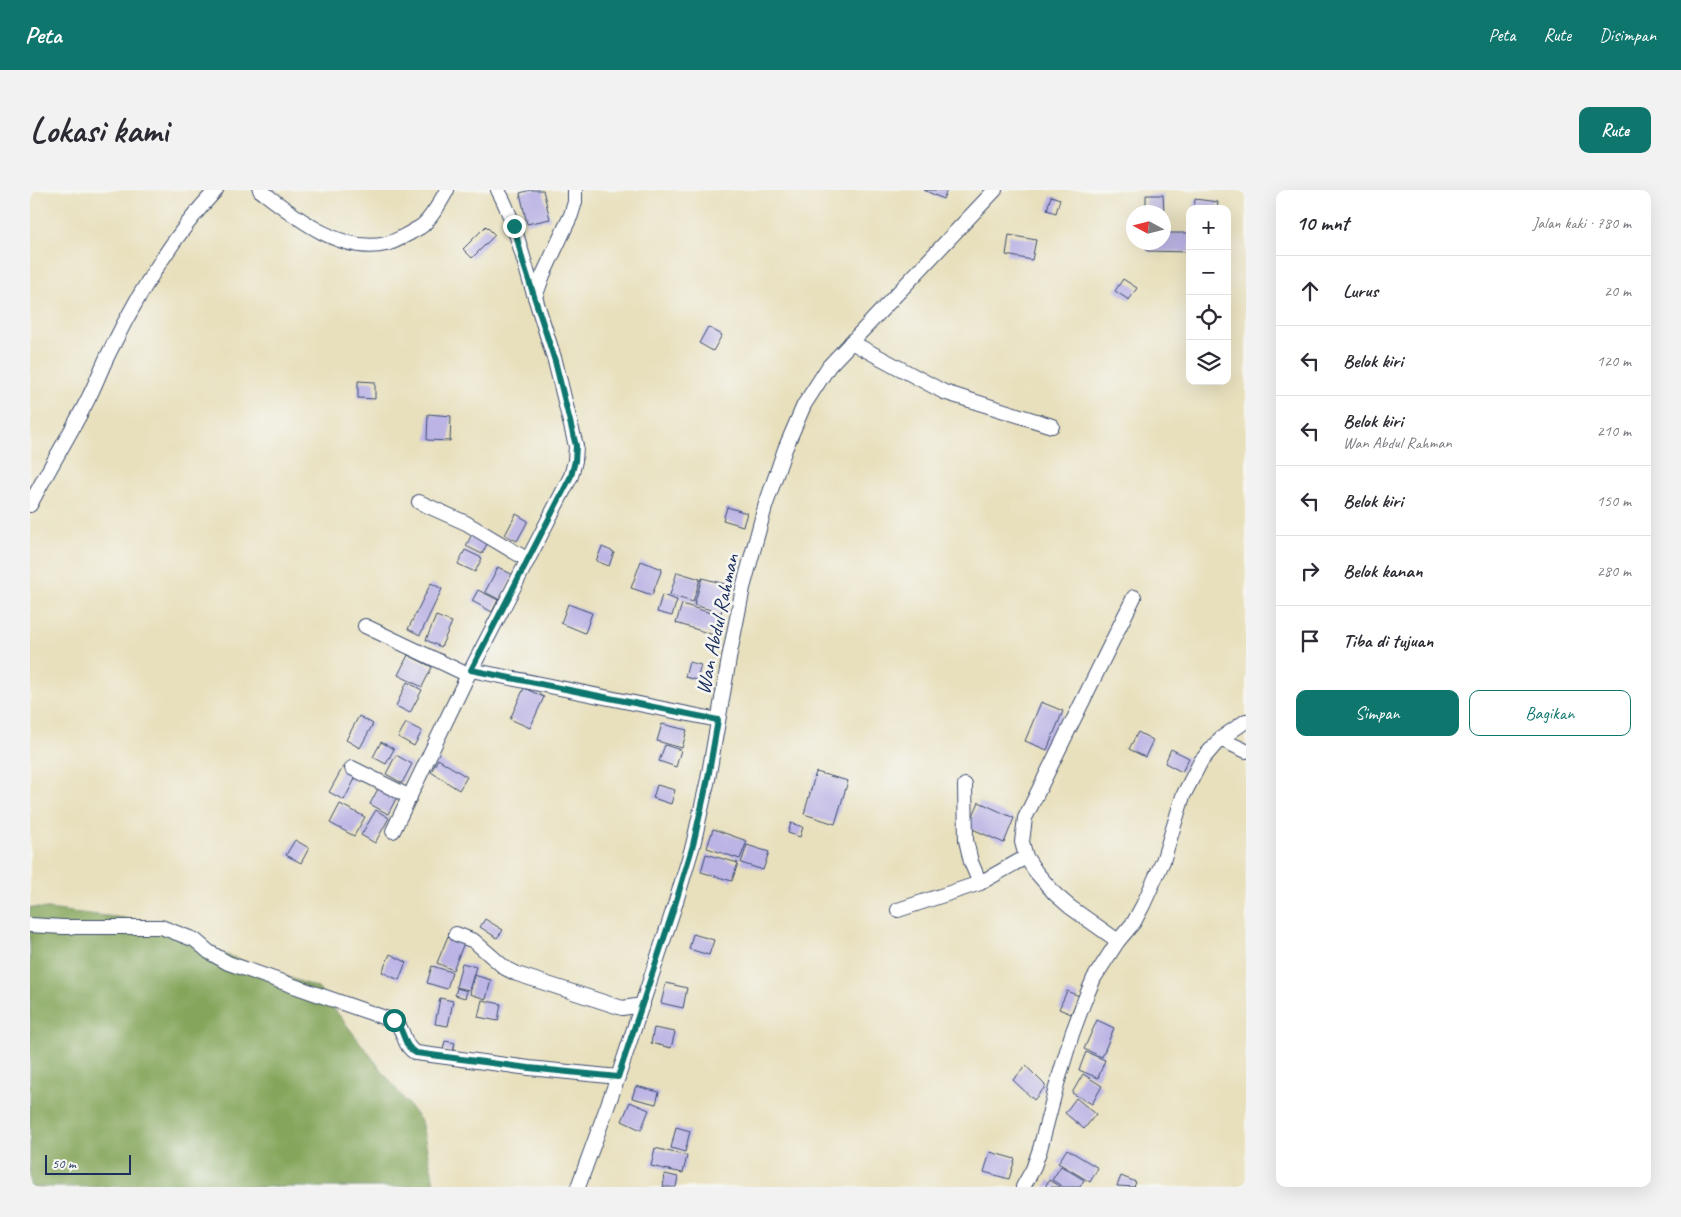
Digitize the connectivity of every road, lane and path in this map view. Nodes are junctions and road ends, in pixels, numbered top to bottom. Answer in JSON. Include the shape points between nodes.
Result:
{"nodes":[{"id":1,"x":216,"y":190,"type":"edge"},
{"id":2,"x":260,"y":190,"type":"edge"},
{"id":3,"x":447,"y":190,"type":"edge"},
{"id":4,"x":498,"y":190,"type":"edge"},
{"id":5,"x":575,"y":190,"type":"edge"},
{"id":6,"x":995,"y":190,"type":"edge"},
{"id":7,"x":535,"y":297,"type":"junction"},
{"id":8,"x":851,"y":342,"type":"junction"},
{"id":9,"x":1052,"y":426,"type":"dead end"},
{"id":10,"x":419,"y":502,"type":"dead end"},
{"id":11,"x":30,"y":505,"type":"edge"},
{"id":12,"x":528,"y":560,"type":"junction"},
{"id":13,"x":1134,"y":597,"type":"dead end"},
{"id":14,"x":365,"y":626,"type":"dead end"},
{"id":15,"x":470,"y":672,"type":"junction"},
{"id":16,"x":718,"y":720,"type":"junction"},
{"id":17,"x":1246,"y":721,"type":"edge"},
{"id":18,"x":1220,"y":739,"type":"junction"},
{"id":19,"x":1246,"y":751,"type":"edge"},
{"id":20,"x":352,"y":768,"type":"dead end"},
{"id":21,"x":964,"y":785,"type":"dead end"},
{"id":22,"x":410,"y":796,"type":"junction"},
{"id":23,"x":393,"y":831,"type":"dead end"},
{"id":24,"x":1026,"y":857,"type":"junction"},
{"id":25,"x":980,"y":883,"type":"junction"},
{"id":26,"x":898,"y":910,"type":"dead end"},
{"id":27,"x":30,"y":925,"type":"edge"},
{"id":28,"x":456,"y":934,"type":"dead end"},
{"id":29,"x":1118,"y":941,"type":"junction"},
{"id":30,"x":642,"y":1005,"type":"junction"},
{"id":31,"x":618,"y":1077,"type":"junction"},
{"id":32,"x":578,"y":1187,"type":"edge"},
{"id":33,"x":1023,"y":1187,"type":"edge"}],
"edges":[{"from":1,"to":11,"type":"street","via":[[176,239],[145,285]]},
{"from":2,"to":3,"type":"street","via":[[316,228],[338,239],[362,245],[398,240],[424,224]]},
{"from":4,"to":7,"type":"street","via":[[514,226]]},
{"from":5,"to":7,"type":"street","via":[[571,215]]},
{"from":6,"to":8,"type":"street","name":"Wan Abdul Rahman"},
{"from":7,"to":12,"type":"street","via":[[576,446],[571,476]]},
{"from":8,"to":9,"type":"street","via":[[944,392]]},
{"from":8,"to":16,"type":"street","name":"Wan Abdul Rahman","via":[[829,366],[804,405],[768,499],[743,588]]},
{"from":10,"to":12,"type":"street","via":[[466,523]]},
{"from":12,"to":15,"type":"street"},
{"from":13,"to":24,"type":"street","via":[[1026,818],[1022,842]]},
{"from":14,"to":15,"type":"street"},
{"from":15,"to":16,"type":"street"},
{"from":15,"to":22,"type":"street"},
{"from":16,"to":30,"type":"street","name":"Wan Abdul Rahman","via":[[693,845]]},
{"from":17,"to":18,"type":"street"},
{"from":18,"to":19,"type":"street"},
{"from":18,"to":29,"type":"street","via":[[1201,761],[1184,796],[1164,861],[1134,922]]},
{"from":20,"to":22,"type":"street"},
{"from":21,"to":25,"type":"street","via":[[966,840]]},
{"from":22,"to":23,"type":"street"},
{"from":24,"to":25,"type":"street"},
{"from":24,"to":29,"type":"street","via":[[1054,894]]},
{"from":25,"to":26,"type":"street"},
{"from":27,"to":31,"type":"street","via":[[161,927],[195,940],[228,963],[394,1020],[399,1024],[407,1046],[416,1053]]},
{"from":28,"to":30,"type":"street","via":[[474,942],[517,974],[622,1008]]},
{"from":29,"to":33,"type":"street","via":[[1084,999],[1040,1149]]},
{"from":30,"to":31,"type":"street","name":"Wan Abdul Rahman"},
{"from":31,"to":32,"type":"street","name":"Wan Abdul Rahman"}]}
